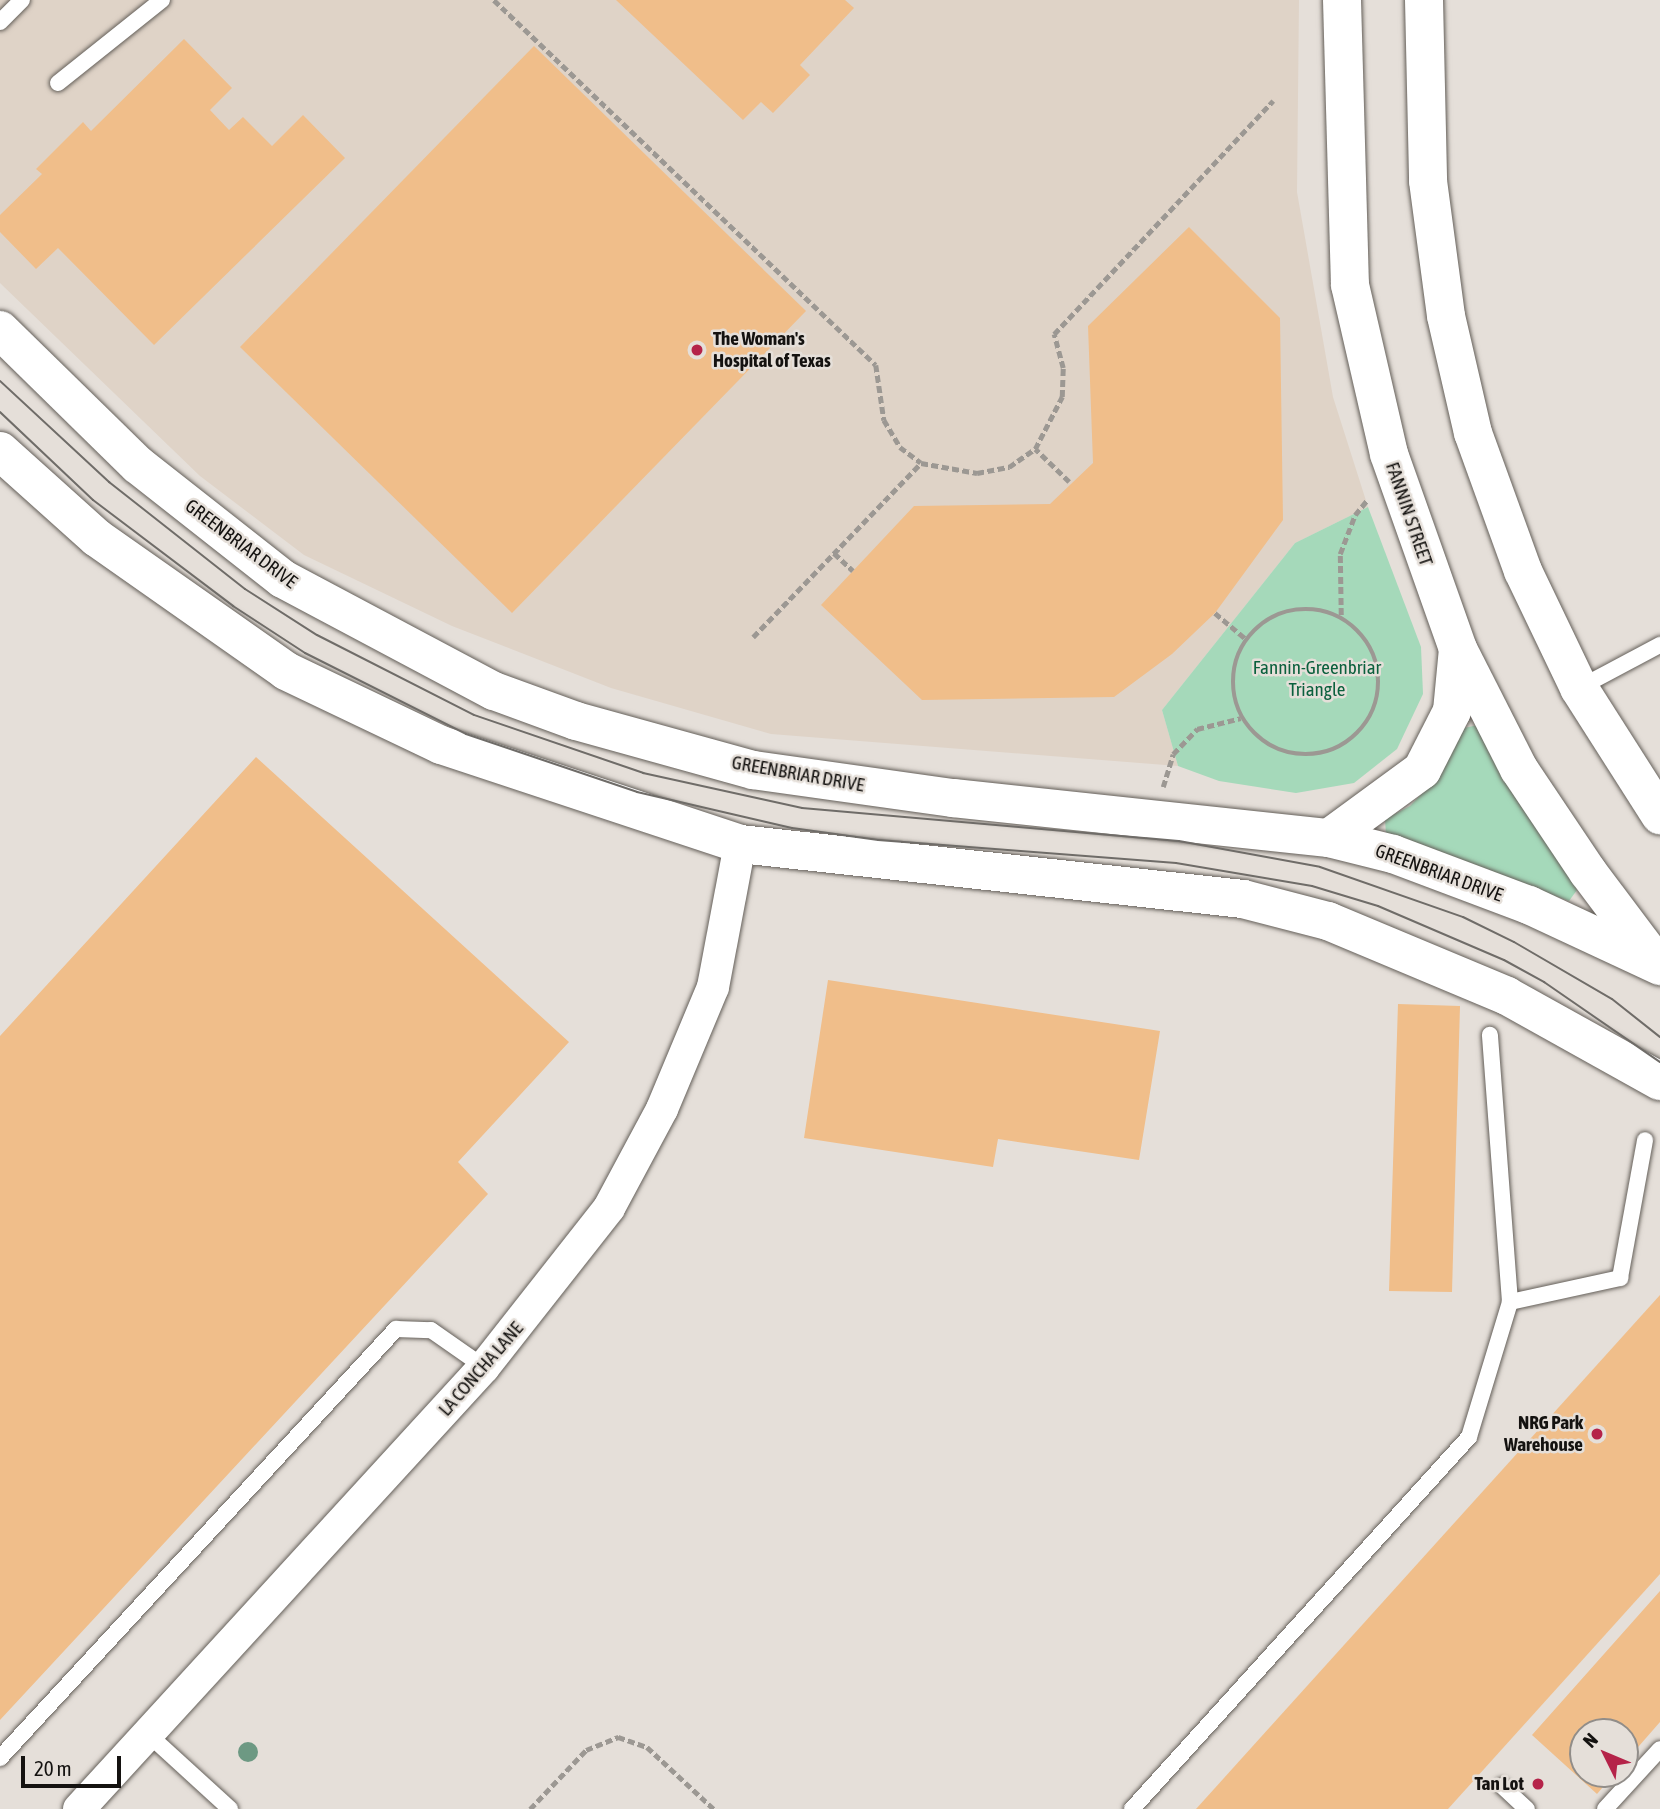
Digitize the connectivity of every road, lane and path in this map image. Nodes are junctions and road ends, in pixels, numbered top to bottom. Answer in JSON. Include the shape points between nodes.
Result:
{"nodes":[{"id":1,"x":22,"y":0,"type":"edge"},
{"id":2,"x":162,"y":0,"type":"edge"},
{"id":3,"x":495,"y":0,"type":"edge"},
{"id":4,"x":1342,"y":0,"type":"edge"},
{"id":5,"x":1424,"y":0,"type":"edge"},
{"id":6,"x":0,"y":22,"type":"edge"},
{"id":7,"x":58,"y":83,"type":"dead end"},
{"id":8,"x":1273,"y":101,"type":"dead end"},
{"id":9,"x":0,"y":330,"type":"edge"},
{"id":10,"x":1035,"y":449,"type":"junction"},
{"id":11,"x":0,"y":451,"type":"edge"},
{"id":12,"x":921,"y":463,"type":"junction"},
{"id":13,"x":1069,"y":482,"type":"dead end"},
{"id":14,"x":1368,"y":499,"type":"dead end"},
{"id":15,"x":834,"y":553,"type":"junction"},
{"id":16,"x":853,"y":571,"type":"dead end"},
{"id":17,"x":1215,"y":613,"type":"dead end"},
{"id":18,"x":1341,"y":615,"type":"junction"},
{"id":19,"x":753,"y":637,"type":"dead end"},
{"id":20,"x":1246,"y":639,"type":"junction"},
{"id":21,"x":1660,"y":645,"type":"edge"},
{"id":22,"x":1458,"y":649,"type":"junction"},
{"id":23,"x":1579,"y":688,"type":"junction"},
{"id":24,"x":1241,"y":718,"type":"junction"},
{"id":25,"x":1660,"y":815,"type":"edge"},
{"id":26,"x":1156,"y":820,"type":"junction"},
{"id":27,"x":1329,"y":838,"type":"junction"},
{"id":28,"x":740,"y":844,"type":"junction"},
{"id":29,"x":1659,"y":966,"type":"edge"},
{"id":30,"x":1490,"y":1035,"type":"dead end"},
{"id":31,"x":1660,"y":1081,"type":"edge"},
{"id":32,"x":1645,"y":1140,"type":"dead end"},
{"id":33,"x":1510,"y":1302,"type":"junction"},
{"id":34,"x":484,"y":1367,"type":"junction"},
{"id":35,"x":148,"y":1734,"type":"junction"},
{"id":36,"x":1660,"y":1749,"type":"edge"},
{"id":37,"x":0,"y":1758,"type":"edge"},
{"id":38,"x":1502,"y":1786,"type":"dead end"},
{"id":39,"x":79,"y":1809,"type":"edge"},
{"id":40,"x":230,"y":1809,"type":"edge"},
{"id":41,"x":530,"y":1809,"type":"edge"},
{"id":42,"x":714,"y":1809,"type":"edge"},
{"id":43,"x":1132,"y":1809,"type":"edge"},
{"id":44,"x":1527,"y":1809,"type":"edge"},
{"id":45,"x":1605,"y":1809,"type":"edge"}],
"edges":[{"from":1,"to":6,"type":"lane"},
{"from":2,"to":7,"type":"lane"},
{"from":3,"to":12,"type":"path","via":[[876,365],[884,420],[900,447]]},
{"from":4,"to":22,"type":"main road","name":"FANNIN STREET","via":[[1350,285],[1389,454]]},
{"from":5,"to":23,"type":"main road","via":[[1429,181],[1446,316],[1473,433],[1523,571]]},
{"from":8,"to":10,"type":"path","via":[[1054,334],[1062,368],[1062,397]]},
{"from":9,"to":26,"type":"main road","name":"GREENBRIAR DRIVE","via":[[138,466],[283,579],[494,691],[576,721],[753,769],[953,798]]},
{"from":10,"to":12,"type":"path","via":[[1009,467],[977,473]]},
{"from":10,"to":13,"type":"path"},
{"from":11,"to":28,"type":"main road","via":[[97,538],[286,671],[441,746]]},
{"from":12,"to":15,"type":"path"},
{"from":14,"to":18,"type":"path","via":[[1355,516],[1339,554]]},
{"from":15,"to":16,"type":"path"},
{"from":15,"to":19,"type":"path"},
{"from":17,"to":20,"type":"path"},
{"from":18,"to":20,"type":"path","via":[[1316,607],[1281,612]]},
{"from":18,"to":24,"type":"path","via":[[1368,639],[1377,658],[1380,692],[1366,726],[1331,752],[1309,756],[1283,752],[1255,736]]},
{"from":20,"to":24,"type":"path","via":[[1232,673]]},
{"from":21,"to":23,"type":"lane"},
{"from":22,"to":27,"type":"main road","via":[[1452,710],[1422,769]]},
{"from":22,"to":29,"type":"main road","name":"FANNIN STREET","via":[[1520,769],[1588,872]]},
{"from":23,"to":25,"type":"main road"},
{"from":24,"to":26,"type":"path","via":[[1197,729],[1174,754]]},
{"from":26,"to":27,"type":"main road","name":"GREENBRIAR DRIVE"},
{"from":27,"to":29,"type":"main road","name":"GREENBRIAR DRIVE","via":[[1393,854],[1529,905]]},
{"from":28,"to":31,"type":"main road","via":[[1243,898],[1328,921],[1507,996]]},
{"from":28,"to":34,"type":"street","name":"LA CONCHA LANE","via":[[713,987],[662,1109],[610,1208]]},
{"from":30,"to":33,"type":"lane"},
{"from":32,"to":33,"type":"lane","via":[[1620,1278]]},
{"from":33,"to":43,"type":"lane","via":[[1469,1437]]},
{"from":34,"to":35,"type":"street","name":"LA CONCHA LANE"},
{"from":34,"to":37,"type":"lane","via":[[431,1329],[396,1329]]},
{"from":35,"to":39,"type":"street","name":"LA CONCHA LANE"},
{"from":35,"to":40,"type":"lane"},
{"from":36,"to":45,"type":"lane"},
{"from":38,"to":44,"type":"lane"},
{"from":41,"to":42,"type":"path","via":[[586,1750],[618,1737],[647,1747]]}]}
